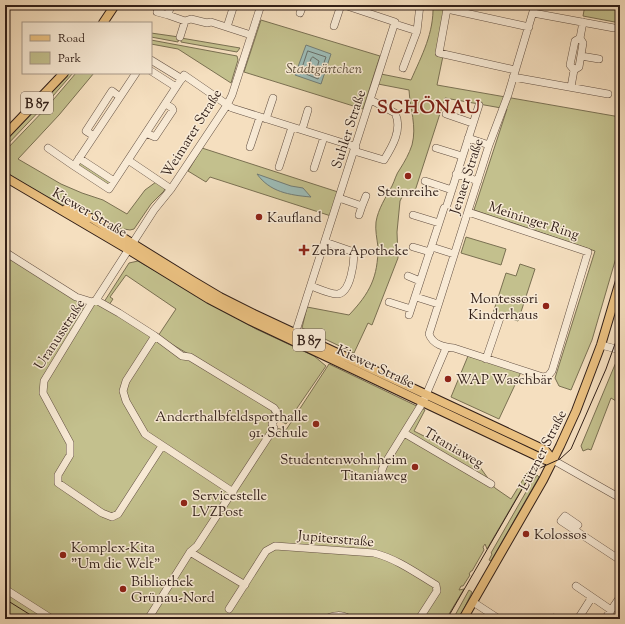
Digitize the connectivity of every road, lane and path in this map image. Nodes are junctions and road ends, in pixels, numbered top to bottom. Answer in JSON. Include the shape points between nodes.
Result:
{"nodes":[{"id":1,"x":114,"y":5,"type":"edge"},
{"id":2,"x":171,"y":5,"type":"edge"},
{"id":3,"x":234,"y":5,"type":"edge"},
{"id":4,"x":261,"y":5,"type":"edge"},
{"id":5,"x":303,"y":5,"type":"edge"},
{"id":6,"x":342,"y":5,"type":"edge"},
{"id":7,"x":420,"y":5,"type":"edge"},
{"id":8,"x":535,"y":5,"type":"edge"},
{"id":9,"x":157,"y":12,"type":"dead end"},
{"id":10,"x":300,"y":13,"type":"dead end"},
{"id":11,"x":533,"y":13,"type":"junction"},
{"id":12,"x":168,"y":16,"type":"junction"},
{"id":13,"x":185,"y":21,"type":"junction"},
{"id":14,"x":104,"y":22,"type":"edge"},
{"id":15,"x":583,"y":22,"type":"junction"},
{"id":16,"x":395,"y":23,"type":"junction"},
{"id":17,"x":334,"y":26,"type":"dead end"},
{"id":18,"x":227,"y":27,"type":"junction"},
{"id":19,"x":529,"y":27,"type":"junction"},
{"id":20,"x":614,"y":28,"type":"dead end"},
{"id":21,"x":417,"y":31,"type":"junction"},
{"id":22,"x":251,"y":35,"type":"junction"},
{"id":23,"x":180,"y":37,"type":"dead end"},
{"id":24,"x":580,"y":38,"type":"junction"},
{"id":25,"x":581,"y":56,"type":"junction"},
{"id":26,"x":599,"y":59,"type":"dead end"},
{"id":27,"x":152,"y":61,"type":"edge"},
{"id":28,"x":160,"y":65,"type":"junction"},
{"id":29,"x":402,"y":68,"type":"dead end"},
{"id":30,"x":574,"y":70,"type":"junction"},
{"id":31,"x":153,"y":72,"type":"edge"},
{"id":32,"x":514,"y":73,"type":"junction"},
{"id":33,"x":63,"y":74,"type":"edge"},
{"id":34,"x":135,"y":74,"type":"edge"},
{"id":35,"x":182,"y":79,"type":"junction"},
{"id":36,"x":176,"y":87,"type":"junction"},
{"id":37,"x":571,"y":87,"type":"junction"},
{"id":38,"x":608,"y":94,"type":"dead end"},
{"id":39,"x":120,"y":97,"type":"junction"},
{"id":40,"x":273,"y":98,"type":"dead end"},
{"id":41,"x":371,"y":100,"type":"junction"},
{"id":42,"x":166,"y":104,"type":"junction"},
{"id":43,"x":227,"y":105,"type":"junction"},
{"id":44,"x":479,"y":105,"type":"dead end"},
{"id":45,"x":308,"y":110,"type":"dead end"},
{"id":46,"x":99,"y":111,"type":"junction"},
{"id":47,"x":158,"y":114,"type":"junction"},
{"id":48,"x":446,"y":114,"type":"dead end"},
{"id":49,"x":107,"y":116,"type":"junction"},
{"id":50,"x":263,"y":118,"type":"junction"},
{"id":51,"x":167,"y":120,"type":"junction"},
{"id":52,"x":472,"y":122,"type":"junction"},
{"id":53,"x":292,"y":127,"type":"junction"},
{"id":54,"x":302,"y":130,"type":"junction"},
{"id":55,"x":146,"y":133,"type":"junction"},
{"id":56,"x":6,"y":135,"type":"edge"},
{"id":57,"x":94,"y":136,"type":"junction"},
{"id":58,"x":324,"y":137,"type":"junction"},
{"id":59,"x":468,"y":138,"type":"junction"},
{"id":60,"x":489,"y":145,"type":"junction"},
{"id":61,"x":250,"y":147,"type":"dead end"},
{"id":62,"x":48,"y":148,"type":"dead end"},
{"id":63,"x":436,"y":148,"type":"dead end"},
{"id":64,"x":355,"y":149,"type":"junction"},
{"id":65,"x":462,"y":156,"type":"junction"},
{"id":66,"x":79,"y":158,"type":"junction"},
{"id":67,"x":128,"y":160,"type":"junction"},
{"id":68,"x":74,"y":166,"type":"junction"},
{"id":69,"x":280,"y":167,"type":"dead end"},
{"id":70,"x":314,"y":168,"type":"dead end"},
{"id":71,"x":456,"y":174,"type":"junction"},
{"id":72,"x":6,"y":178,"type":"edge"},
{"id":73,"x":114,"y":181,"type":"junction"},
{"id":74,"x":425,"y":181,"type":"dead end"},
{"id":75,"x":478,"y":181,"type":"junction"},
{"id":76,"x":171,"y":189,"type":"junction"},
{"id":77,"x":452,"y":190,"type":"junction"},
{"id":78,"x":366,"y":196,"type":"dead end"},
{"id":79,"x":339,"y":198,"type":"junction"},
{"id":80,"x":362,"y":206,"type":"junction"},
{"id":81,"x":468,"y":212,"type":"junction"},
{"id":82,"x":413,"y":215,"type":"dead end"},
{"id":83,"x":359,"y":216,"type":"dead end"},
{"id":84,"x":439,"y":223,"type":"junction"},
{"id":85,"x":324,"y":242,"type":"junction"},
{"id":86,"x":131,"y":246,"type":"junction"},
{"id":87,"x":413,"y":247,"type":"dead end"},
{"id":88,"x":431,"y":250,"type":"junction"},
{"id":89,"x":5,"y":252,"type":"edge"},
{"id":90,"x":454,"y":254,"type":"junction"},
{"id":91,"x":408,"y":276,"type":"dead end"},
{"id":92,"x":420,"y":281,"type":"junction"},
{"id":93,"x":620,"y":281,"type":"edge"},
{"id":94,"x":311,"y":286,"type":"junction"},
{"id":95,"x":416,"y":297,"type":"junction"},
{"id":96,"x":94,"y":301,"type":"junction"},
{"id":97,"x":389,"y":302,"type":"dead end"},
{"id":98,"x":438,"y":304,"type":"junction"},
{"id":99,"x":500,"y":318,"type":"dead end"},
{"id":100,"x":295,"y":334,"type":"junction"},
{"id":101,"x":155,"y":336,"type":"junction"},
{"id":102,"x":601,"y":345,"type":"junction"},
{"id":103,"x":446,"y":348,"type":"junction"},
{"id":104,"x":620,"y":350,"type":"edge"},
{"id":105,"x":486,"y":359,"type":"junction"},
{"id":106,"x":424,"y":398,"type":"junction"},
{"id":107,"x":404,"y":433,"type":"junction"},
{"id":108,"x":162,"y":446,"type":"junction"},
{"id":109,"x":553,"y":460,"type":"junction"},
{"id":110,"x":382,"y":477,"type":"dead end"},
{"id":111,"x":491,"y":484,"type":"dead end"},
{"id":112,"x":233,"y":492,"type":"junction"},
{"id":113,"x":620,"y":498,"type":"edge"},
{"id":114,"x":574,"y":529,"type":"dead end"},
{"id":115,"x":190,"y":552,"type":"junction"},
{"id":116,"x":620,"y":560,"type":"edge"},
{"id":117,"x":245,"y":585,"type":"junction"},
{"id":118,"x":576,"y":586,"type":"dead end"},
{"id":119,"x":5,"y":589,"type":"edge"},
{"id":120,"x":620,"y":597,"type":"edge"},
{"id":121,"x":592,"y":598,"type":"junction"},
{"id":122,"x":473,"y":602,"type":"junction"},
{"id":123,"x":229,"y":609,"type":"dead end"},
{"id":124,"x":611,"y":610,"type":"junction"},
{"id":125,"x":52,"y":619,"type":"edge"},
{"id":126,"x":148,"y":619,"type":"edge"},
{"id":127,"x":325,"y":619,"type":"edge"},
{"id":128,"x":350,"y":619,"type":"edge"},
{"id":129,"x":419,"y":619,"type":"edge"},
{"id":130,"x":463,"y":619,"type":"edge"},
{"id":131,"x":499,"y":619,"type":"edge"},
{"id":132,"x":578,"y":619,"type":"edge"},
{"id":133,"x":605,"y":619,"type":"edge"}],
"edges":[{"from":1,"to":14,"type":"main road"},
{"from":2,"to":12,"type":"street"},
{"from":3,"to":18,"type":"street"},
{"from":4,"to":22,"type":"street","name":"Weimarer Straße"},
{"from":5,"to":10,"type":"street"},
{"from":6,"to":16,"type":"street"},
{"from":6,"to":17,"type":"street"},
{"from":7,"to":21,"type":"street"},
{"from":8,"to":11,"type":"street","name":"Jenaer Straße"},
{"from":9,"to":12,"type":"street"},
{"from":11,"to":15,"type":"street"},
{"from":11,"to":19,"type":"street","name":"Jenaer Straße"},
{"from":12,"to":13,"type":"street"},
{"from":13,"to":18,"type":"street","via":[[191,19]]},
{"from":13,"to":23,"type":"street"},
{"from":15,"to":20,"type":"street"},
{"from":15,"to":24,"type":"street"},
{"from":16,"to":21,"type":"street"},
{"from":16,"to":41,"type":"street","name":"Suhler Straße"},
{"from":18,"to":22,"type":"street"},
{"from":19,"to":32,"type":"street","name":"Jenaer Straße"},
{"from":19,"to":32,"type":"street","via":[[447,9],[439,53]]},
{"from":21,"to":29,"type":"street"},
{"from":22,"to":43,"type":"street","name":"Weimarer Straße"},
{"from":24,"to":25,"type":"street","via":[[583,43]]},
{"from":24,"to":30,"type":"street","via":[[575,41],[570,65]]},
{"from":25,"to":26,"type":"street"},
{"from":25,"to":30,"type":"street","via":[[579,67]]},
{"from":27,"to":28,"type":"street"},
{"from":28,"to":31,"type":"street"},
{"from":28,"to":35,"type":"street"},
{"from":30,"to":37,"type":"street"},
{"from":31,"to":36,"type":"street"},
{"from":32,"to":37,"type":"street"},
{"from":32,"to":60,"type":"street","name":"Jenaer Straße"},
{"from":33,"to":56,"type":"main road","number":"B 87"},
{"from":34,"to":39,"type":"street"},
{"from":35,"to":36,"type":"street"},
{"from":35,"to":43,"type":"street","via":[[184,76]]},
{"from":36,"to":42,"type":"street"},
{"from":37,"to":38,"type":"street"},
{"from":39,"to":46,"type":"street","via":[[112,91]]},
{"from":39,"to":49,"type":"street"},
{"from":40,"to":50,"type":"street"},
{"from":41,"to":64,"type":"street","name":"Suhler Straße"},
{"from":41,"to":64,"type":"street","via":[[395,113],[397,133],[384,160]]},
{"from":42,"to":47,"type":"street"},
{"from":42,"to":51,"type":"street","via":[[173,110]]},
{"from":43,"to":50,"type":"street"},
{"from":43,"to":76,"type":"street","name":"Weimarer Straße"},
{"from":44,"to":52,"type":"street"},
{"from":45,"to":54,"type":"street"},
{"from":46,"to":49,"type":"street"},
{"from":46,"to":57,"type":"street","via":[[86,131]]},
{"from":47,"to":51,"type":"street"},
{"from":47,"to":55,"type":"street"},
{"from":48,"to":52,"type":"street"},
{"from":49,"to":57,"type":"street"},
{"from":50,"to":53,"type":"street"},
{"from":50,"to":61,"type":"street"},
{"from":51,"to":55,"type":"street","via":[[155,137]]},
{"from":52,"to":59,"type":"street"},
{"from":53,"to":54,"type":"street"},
{"from":53,"to":69,"type":"street"},
{"from":54,"to":58,"type":"street"},
{"from":55,"to":67,"type":"street"},
{"from":57,"to":66,"type":"street"},
{"from":58,"to":64,"type":"street"},
{"from":58,"to":70,"type":"street"},
{"from":59,"to":60,"type":"street"},
{"from":59,"to":65,"type":"street"},
{"from":60,"to":75,"type":"street","name":"Jenaer Straße"},
{"from":62,"to":68,"type":"street"},
{"from":63,"to":65,"type":"street"},
{"from":64,"to":79,"type":"street","name":"Suhler Straße"},
{"from":65,"to":71,"type":"street"},
{"from":66,"to":68,"type":"street"},
{"from":66,"to":73,"type":"street"},
{"from":67,"to":73,"type":"street"},
{"from":67,"to":76,"type":"street"},
{"from":68,"to":73,"type":"street","via":[[109,189]]},
{"from":71,"to":75,"type":"street"},
{"from":71,"to":77,"type":"street"},
{"from":72,"to":86,"type":"main road","name":"Kiewer Straße","number":"B 87"},
{"from":74,"to":77,"type":"street"},
{"from":75,"to":81,"type":"street","name":"Jenaer Straße"},
{"from":76,"to":86,"type":"street","name":"Weimarer Straße"},
{"from":77,"to":84,"type":"street"},
{"from":78,"to":80,"type":"street"},
{"from":79,"to":80,"type":"street"},
{"from":79,"to":85,"type":"street","name":"Suhler Straße"},
{"from":80,"to":83,"type":"street"},
{"from":81,"to":90,"type":"street","name":"Jenaer Straße"},
{"from":81,"to":105,"type":"street","name":"Meininger Ring","via":[[588,252],[550,374],[543,377]]},
{"from":82,"to":84,"type":"street"},
{"from":84,"to":88,"type":"street"},
{"from":85,"to":94,"type":"street","name":"Suhler Straße"},
{"from":85,"to":94,"type":"street","via":[[354,252],[352,275],[341,293],[336,294]]},
{"from":86,"to":96,"type":"street","name":"Uranusstraße"},
{"from":86,"to":100,"type":"main road","name":"Kiewer Straße","number":"B 87","via":[[220,297]]},
{"from":86,"to":106,"type":"main road","name":"Kiewer Straße","number":"B 87","via":[[209,299],[251,321]]},
{"from":87,"to":88,"type":"street"},
{"from":88,"to":90,"type":"street"},
{"from":88,"to":92,"type":"street"},
{"from":89,"to":96,"type":"street","via":[[76,297]]},
{"from":90,"to":98,"type":"street","name":"Jenaer Straße"},
{"from":91,"to":92,"type":"street"},
{"from":92,"to":95,"type":"street"},
{"from":93,"to":102,"type":"main road","name":"Lützner Straße"},
{"from":94,"to":100,"type":"street","name":"Suhler Straße"},
{"from":95,"to":97,"type":"street","via":[[410,312]]},
{"from":95,"to":98,"type":"street"},
{"from":96,"to":101,"type":"street","name":"Uranusstraße","via":[[119,313]]},
{"from":96,"to":108,"type":"street","name":"Uranusstraße","via":[[44,381],[43,393],[70,443],[70,455],[58,475],[58,483],[100,512],[112,517],[123,507]]},
{"from":98,"to":103,"type":"street","name":"Jenaer Straße","via":[[429,334],[432,341]]},
{"from":99,"to":105,"type":"street"},
{"from":100,"to":106,"type":"main road","name":"Kiewer Straße","number":"B 87"},
{"from":101,"to":108,"type":"street","via":[[126,381],[123,391],[142,430]]},
{"from":101,"to":112,"type":"street","name":"Uranusstraße","via":[[182,356],[195,360],[277,411],[278,414],[272,424],[274,428]]},
{"from":102,"to":104,"type":"street"},
{"from":102,"to":109,"type":"main road","name":"Lützner Straße","via":[[576,411]]},
{"from":103,"to":105,"type":"street","name":"Meininger Ring","via":[[454,348]]},
{"from":103,"to":106,"type":"street"},
{"from":106,"to":107,"type":"street","name":"Titaniaweg"},
{"from":106,"to":109,"type":"main road","name":"Kiewer Straße","number":"B 87","via":[[545,450]]},
{"from":107,"to":110,"type":"street","name":"Titaniaweg","via":[[384,465]]},
{"from":107,"to":111,"type":"street","name":"Titaniaweg"},
{"from":108,"to":112,"type":"street"},
{"from":109,"to":113,"type":"street","name":"Kiewer Straße"},
{"from":109,"to":122,"type":"main road","name":"Lützner Straße"},
{"from":112,"to":115,"type":"street","via":[[197,547]]},
{"from":114,"to":116,"type":"street"},
{"from":115,"to":117,"type":"street"},
{"from":115,"to":126,"type":"street"},
{"from":117,"to":123,"type":"street","name":"Jupiterstraße"},
{"from":117,"to":129,"type":"street","name":"Jupiterstraße","via":[[266,551],[275,546],[374,553],[398,562],[436,585],[437,591]]},
{"from":118,"to":121,"type":"street"},
{"from":119,"to":125,"type":"street"},
{"from":120,"to":124,"type":"street"},
{"from":121,"to":124,"type":"street"},
{"from":121,"to":132,"type":"street"},
{"from":122,"to":130,"type":"main road","name":"Lützner Straße"},
{"from":122,"to":131,"type":"street"},
{"from":124,"to":133,"type":"street"},
{"from":127,"to":128,"type":"street","via":[[334,615]]}]}
